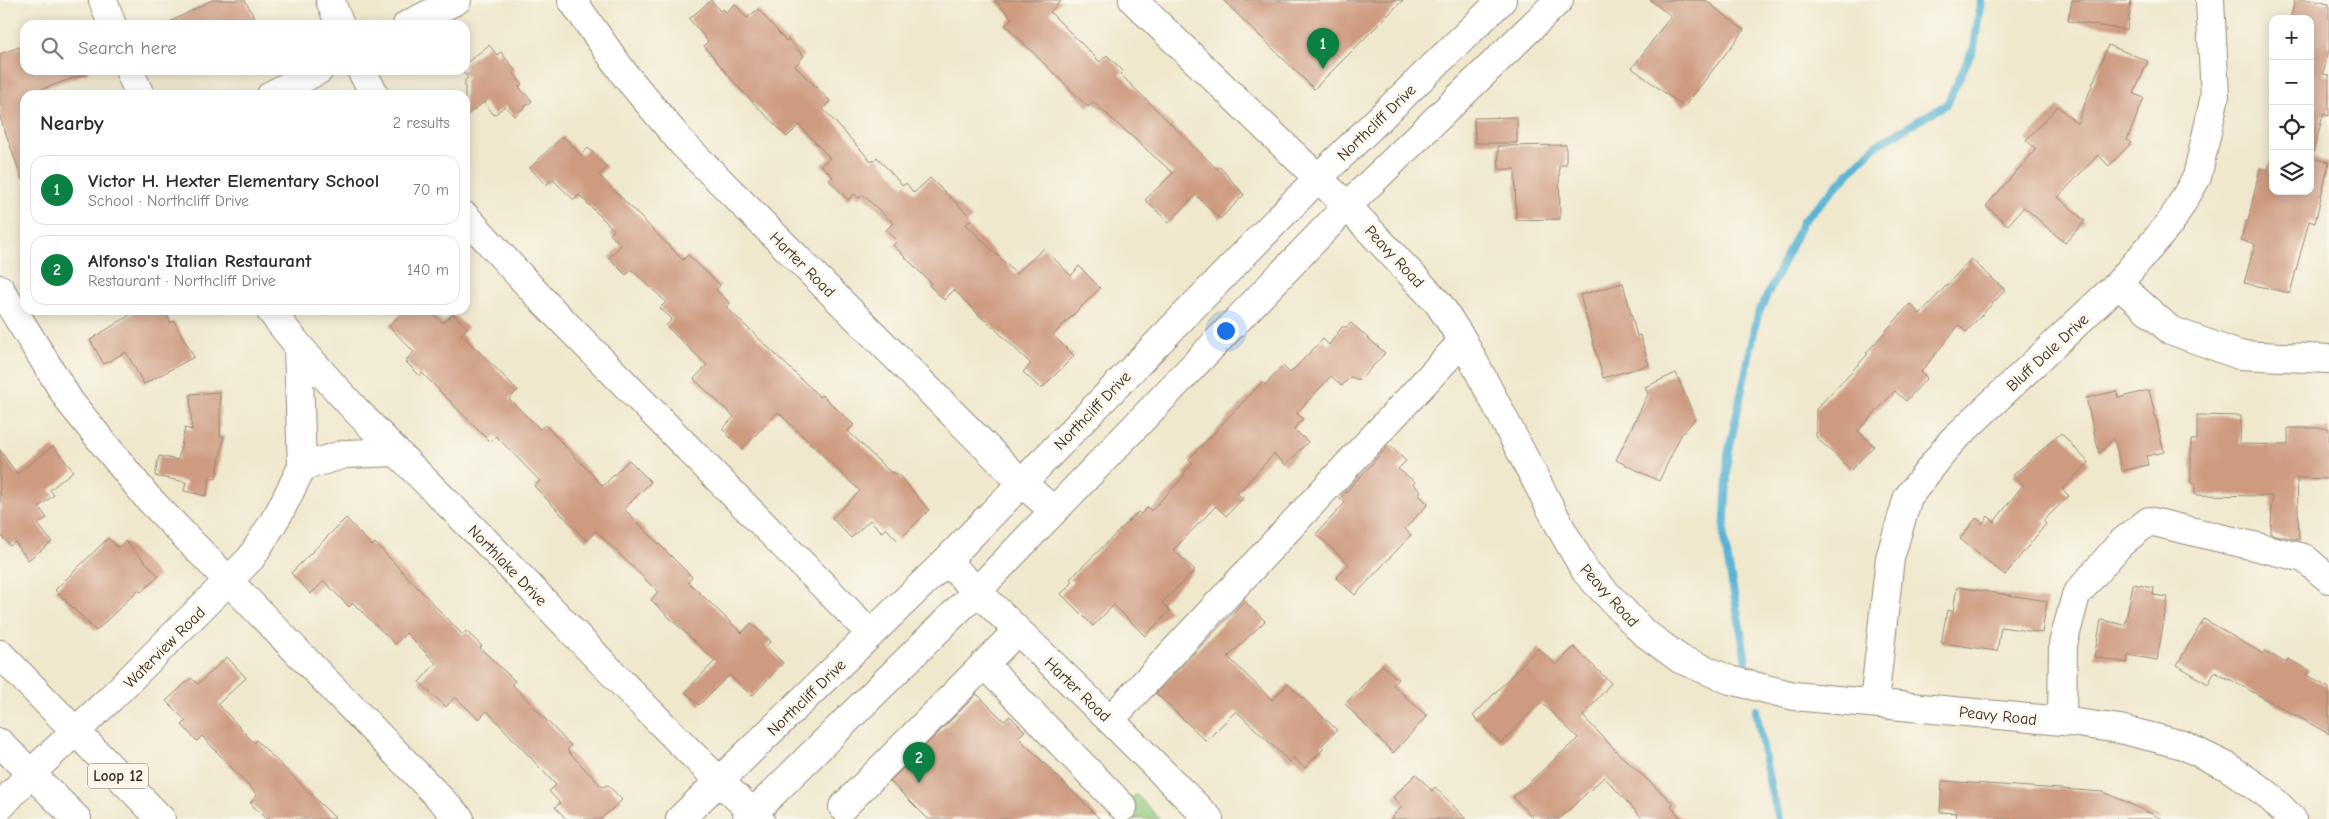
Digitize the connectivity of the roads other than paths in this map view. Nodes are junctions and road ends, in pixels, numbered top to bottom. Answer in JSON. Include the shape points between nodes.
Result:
{"nodes":[{"id":1,"x":103,"y":0,"type":"edge"},
{"id":2,"x":330,"y":0,"type":"edge"},
{"id":3,"x":457,"y":0,"type":"edge"},
{"id":4,"x":572,"y":0,"type":"edge"},
{"id":5,"x":1133,"y":0,"type":"edge"},
{"id":6,"x":1502,"y":0,"type":"edge"},
{"id":7,"x":1559,"y":0,"type":"edge"},
{"id":8,"x":2210,"y":0,"type":"edge"},
{"id":9,"x":110,"y":20,"type":"edge"},
{"id":10,"x":338,"y":20,"type":"edge"},
{"id":11,"x":418,"y":20,"type":"edge"},
{"id":12,"x":131,"y":75,"type":"edge"},
{"id":13,"x":309,"y":75,"type":"edge"},
{"id":14,"x":364,"y":75,"type":"edge"},
{"id":15,"x":138,"y":90,"type":"edge"},
{"id":16,"x":281,"y":90,"type":"edge"},
{"id":17,"x":372,"y":90,"type":"edge"},
{"id":18,"x":1318,"y":178,"type":"junction"},
{"id":19,"x":1348,"y":206,"type":"junction"},
{"id":20,"x":470,"y":221,"type":"edge"},
{"id":21,"x":2118,"y":284,"type":"junction"},
{"id":22,"x":0,"y":289,"type":"edge"},
{"id":23,"x":274,"y":315,"type":"edge"},
{"id":24,"x":1463,"y":341,"type":"junction"},
{"id":25,"x":298,"y":347,"type":"junction"},
{"id":26,"x":2329,"y":359,"type":"edge"},
{"id":27,"x":397,"y":452,"type":"junction"},
{"id":28,"x":302,"y":466,"type":"junction"},
{"id":29,"x":1021,"y":482,"type":"junction"},
{"id":30,"x":1054,"y":511,"type":"junction"},
{"id":31,"x":946,"y":562,"type":"junction"},
{"id":32,"x":2329,"y":579,"type":"edge"},
{"id":33,"x":230,"y":582,"type":"junction"},
{"id":34,"x":977,"y":591,"type":"junction"},
{"id":35,"x":1017,"y":631,"type":"junction"},
{"id":36,"x":871,"y":634,"type":"junction"},
{"id":37,"x":0,"y":654,"type":"edge"},
{"id":38,"x":984,"y":664,"type":"junction"},
{"id":39,"x":1874,"y":703,"type":"junction"},
{"id":40,"x":1110,"y":720,"type":"junction"},
{"id":41,"x":2062,"y":721,"type":"junction"},
{"id":42,"x":75,"y":733,"type":"junction"},
{"id":43,"x":0,"y":743,"type":"edge"},
{"id":44,"x":30,"y":774,"type":"junction"},
{"id":45,"x":720,"y":781,"type":"junction"},
{"id":46,"x":0,"y":807,"type":"edge"},
{"id":47,"x":1123,"y":807,"type":"dead end"},
{"id":48,"x":844,"y":815,"type":"edge"},
{"id":49,"x":753,"y":817,"type":"edge"},
{"id":50,"x":77,"y":819,"type":"edge"},
{"id":51,"x":161,"y":819,"type":"edge"},
{"id":52,"x":460,"y":819,"type":"edge"},
{"id":53,"x":680,"y":819,"type":"edge"},
{"id":54,"x":1208,"y":819,"type":"edge"},
{"id":55,"x":2292,"y":819,"type":"edge"}],
"edges":[{"from":1,"to":9,"type":"street"},
{"from":2,"to":10,"type":"street"},
{"from":3,"to":11,"type":"street"},
{"from":4,"to":29,"type":"street","name":"Harter Road","via":[[625,75],[683,144]]},
{"from":5,"to":18,"type":"street","name":"Peavy Road"},
{"from":6,"to":18,"type":"street","name":"Northcliff Drive"},
{"from":7,"to":19,"type":"street"},
{"from":8,"to":21,"type":"street","name":"Bluff Dale Drive","via":[[2215,96],[2197,177],[2171,222]]},
{"from":12,"to":15,"type":"street"},
{"from":13,"to":16,"type":"street"},
{"from":14,"to":17,"type":"street"},
{"from":18,"to":19,"type":"street","name":"Peavy Road"},
{"from":18,"to":29,"type":"street","name":"Northcliff Drive"},
{"from":19,"to":24,"type":"street","name":"Peavy Road","via":[[1439,304]]},
{"from":19,"to":30,"type":"street"},
{"from":20,"to":36,"type":"street","via":[[552,310]]},
{"from":21,"to":26,"type":"street","via":[[2170,330],[2239,355]]},
{"from":21,"to":39,"type":"street","name":"Bluff Dale Drive","via":[[1951,442],[1908,497],[1890,558]]},
{"from":22,"to":33,"type":"street","via":[[70,402],[147,497]]},
{"from":23,"to":25,"type":"street","name":"Northlake Drive"},
{"from":24,"to":39,"type":"street","name":"Peavy Road","via":[[1586,572],[1642,631],[1680,659],[1730,680],[1794,696]]},
{"from":24,"to":40,"type":"street"},
{"from":25,"to":27,"type":"street","name":"Northlake Drive"},
{"from":25,"to":28,"type":"street","name":"Waterview Road"},
{"from":27,"to":28,"type":"street","via":[[345,454]]},
{"from":27,"to":45,"type":"street","name":"Northlake Drive"},
{"from":28,"to":33,"type":"street","name":"Waterview Road","via":[[279,513],[251,558]]},
{"from":29,"to":30,"type":"street","name":"Harter Road"},
{"from":29,"to":31,"type":"street","name":"Northcliff Drive"},
{"from":30,"to":34,"type":"street"},
{"from":31,"to":34,"type":"street","name":"Harter Road"},
{"from":31,"to":36,"type":"street","name":"Northcliff Drive"},
{"from":32,"to":41,"type":"street","via":[[2304,558],[2149,521],[2121,543],[2076,595],[2063,644]]},
{"from":33,"to":42,"type":"street","name":"Waterview Road"},
{"from":33,"to":52,"type":"street"},
{"from":34,"to":35,"type":"street","name":"Harter Road"},
{"from":34,"to":49,"type":"street"},
{"from":35,"to":38,"type":"street"},
{"from":35,"to":40,"type":"street","name":"Harter Road"},
{"from":36,"to":45,"type":"street","name":"Northcliff Drive"},
{"from":37,"to":42,"type":"street","number":"Loop 12"},
{"from":38,"to":47,"type":"street"},
{"from":38,"to":48,"type":"street"},
{"from":39,"to":41,"type":"street","name":"Peavy Road"},
{"from":40,"to":54,"type":"street","name":"Harter Road"},
{"from":41,"to":55,"type":"street","name":"Peavy Road","via":[[2120,729],[2183,745],[2228,767],[2267,794]]},
{"from":42,"to":44,"type":"street","name":"Waterview Road"},
{"from":42,"to":51,"type":"street","number":"Loop 12"},
{"from":43,"to":44,"type":"street"},
{"from":44,"to":46,"type":"street","name":"Waterview Road"},
{"from":44,"to":50,"type":"street"},
{"from":45,"to":49,"type":"street","name":"Northlake Drive"},
{"from":45,"to":53,"type":"street","name":"Northcliff Drive"}]}
